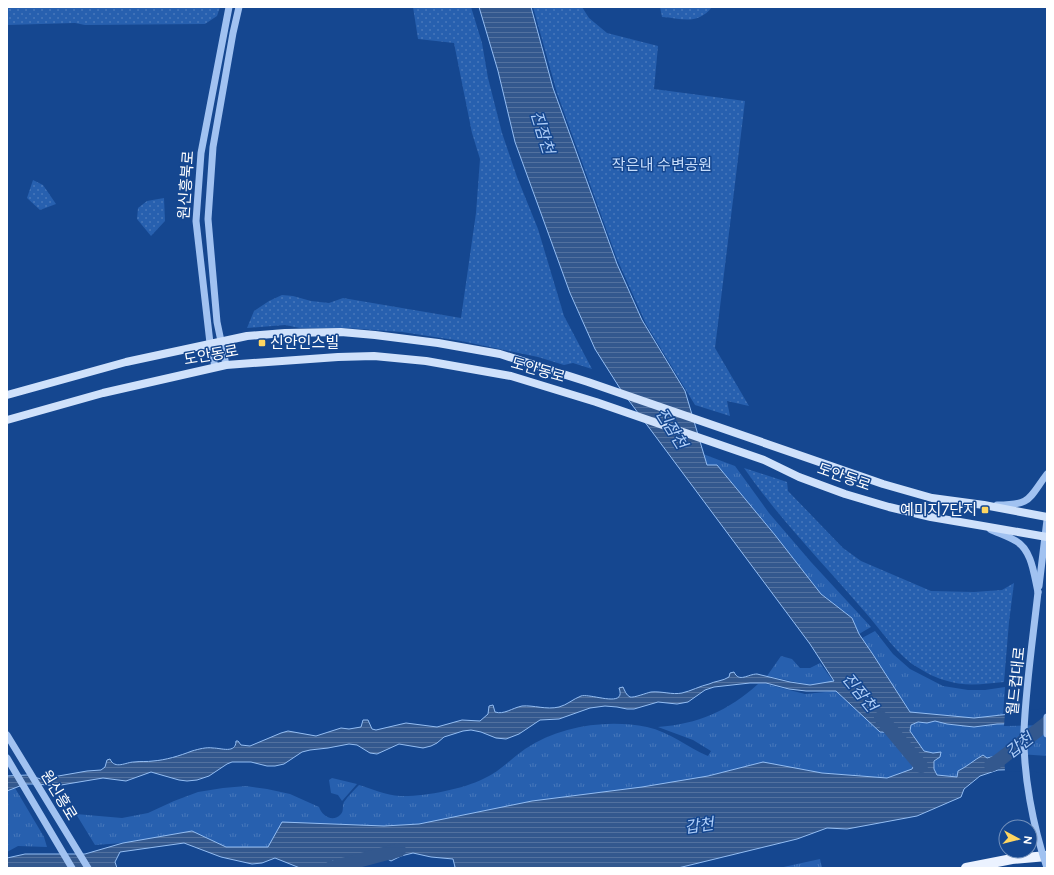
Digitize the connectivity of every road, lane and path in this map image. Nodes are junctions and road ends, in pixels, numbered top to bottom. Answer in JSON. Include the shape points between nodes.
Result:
{"nodes":[{"id":1,"x":229,"y":7,"type":"edge"},
{"id":2,"x":239,"y":7,"type":"edge"},
{"id":3,"x":220,"y":341,"type":"junction"},
{"id":4,"x":210,"y":343,"type":"junction"},
{"id":5,"x":226,"y":365,"type":"junction"},
{"id":6,"x":215,"y":367,"type":"junction"},
{"id":7,"x":7,"y":395,"type":"edge"},
{"id":8,"x":7,"y":420,"type":"edge"},
{"id":9,"x":1047,"y":474,"type":"edge"},
{"id":10,"x":984,"y":505,"type":"junction"},
{"id":11,"x":1047,"y":518,"type":"edge"},
{"id":12,"x":984,"y":526,"type":"junction"},
{"id":13,"x":1046,"y":537,"type":"edge"},
{"id":14,"x":1038,"y":592,"type":"junction"},
{"id":15,"x":1047,"y":717,"type":"edge"},
{"id":16,"x":1047,"y":734,"type":"edge"},
{"id":17,"x":7,"y":735,"type":"edge"},
{"id":18,"x":7,"y":758,"type":"edge"},
{"id":19,"x":1047,"y":856,"type":"edge"},
{"id":20,"x":72,"y":868,"type":"edge"},
{"id":21,"x":88,"y":868,"type":"edge"},
{"id":22,"x":966,"y":868,"type":"edge"},
{"id":23,"x":1046,"y":868,"type":"edge"}],
"edges":[{"from":1,"to":4,"type":"street","name":"원신흥북로","via":[[201,153],[196,221]]},
{"from":2,"to":3,"type":"street","name":"원신흥북로","via":[[213,147],[208,219]]},
{"from":3,"to":4,"type":"main road","name":"도안동로"},
{"from":3,"to":5,"type":"street","name":"원신흥북로"},
{"from":3,"to":10,"type":"main road","name":"도안동로","via":[[285,333],[341,332],[401,338],[500,354],[882,484],[932,498]]},
{"from":4,"to":6,"type":"street","name":"원신흥북로"},
{"from":4,"to":7,"type":"main road","name":"도안동로","via":[[126,362]]},
{"from":5,"to":6,"type":"main road","name":"도안동로"},
{"from":5,"to":12,"type":"main road","name":"도안동로","via":[[374,356],[426,361],[511,376],[596,402],[764,460],[799,477],[846,494],[932,517]]},
{"from":6,"to":8,"type":"main road","name":"도안동로","via":[[103,393]]},
{"from":9,"to":10,"type":"street","via":[[1028,500],[1021,504]]},
{"from":10,"to":11,"type":"main road","name":"도안동로"},
{"from":11,"to":13,"type":"street","name":"월드컵대로"},
{"from":12,"to":13,"type":"main road","name":"도안동로"},
{"from":12,"to":14,"type":"street","via":[[1022,546],[1032,567]]},
{"from":13,"to":14,"type":"street","name":"월드컵대로"},
{"from":14,"to":23,"type":"street","name":"월드컵대로","bridge":true,"via":[[1024,732],[1027,778]]},
{"from":15,"to":16,"type":"street"},
{"from":17,"to":21,"type":"street","name":"원신흥로"},
{"from":18,"to":20,"type":"street","name":"원신흥로"},
{"from":19,"to":22,"type":"main road","via":[[1012,859]]}]}
